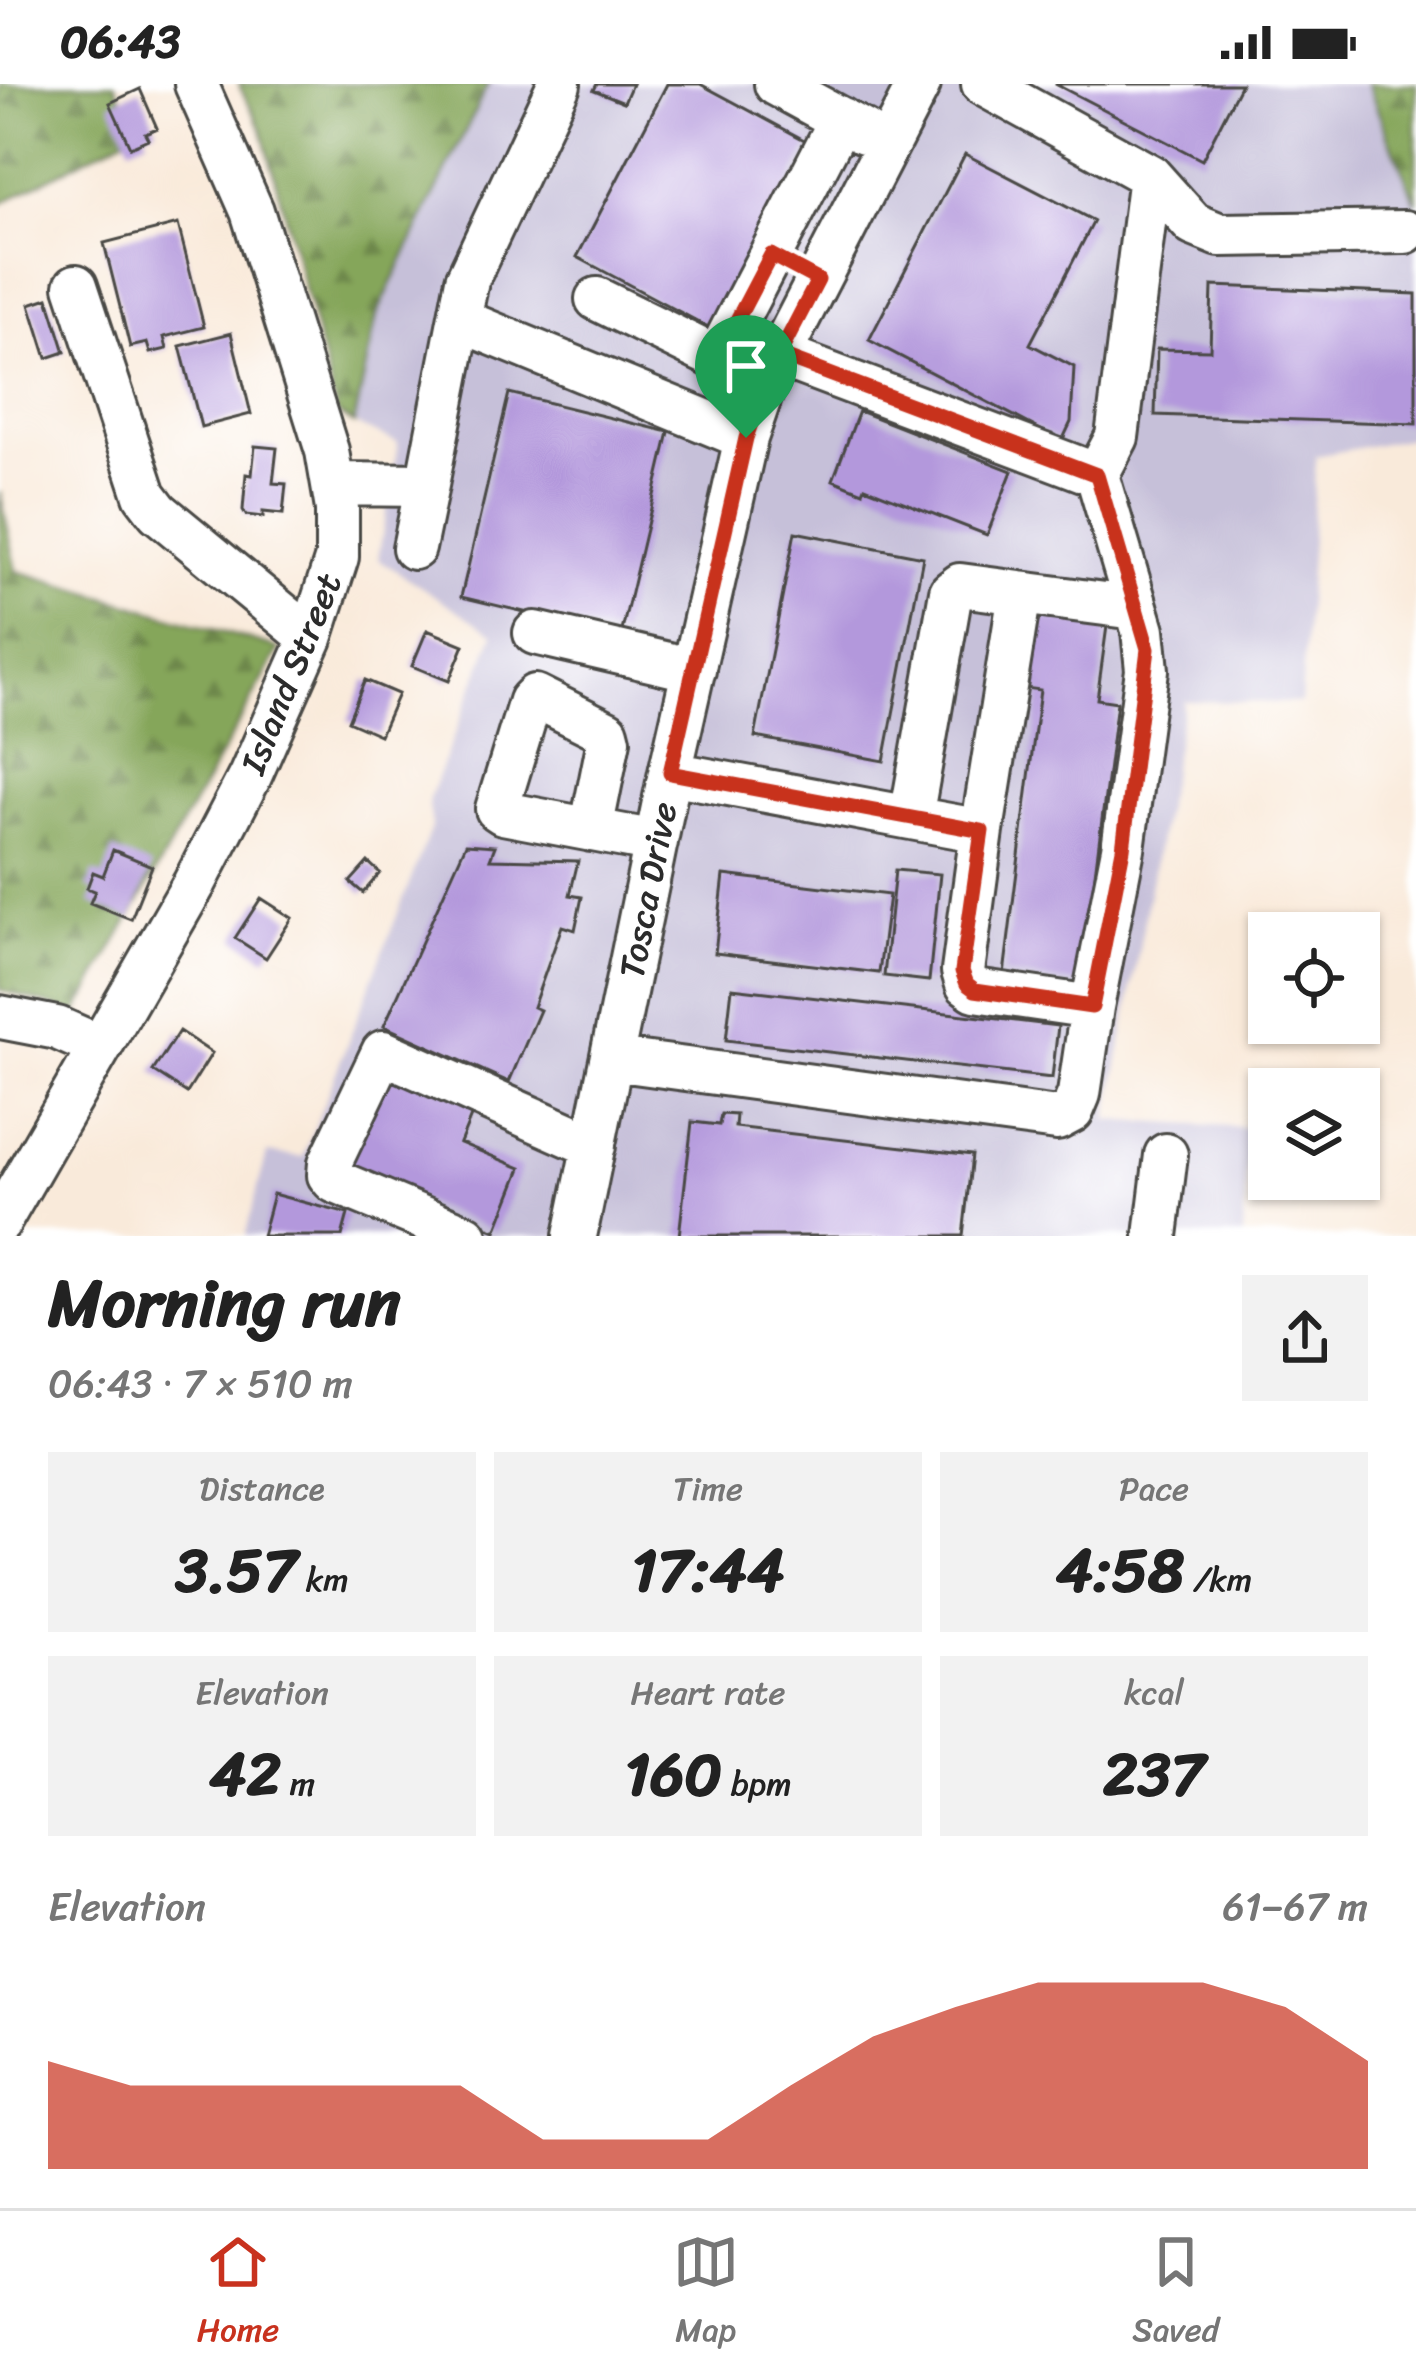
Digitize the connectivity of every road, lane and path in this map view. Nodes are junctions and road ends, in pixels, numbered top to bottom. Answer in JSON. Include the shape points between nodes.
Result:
{"nodes":[{"id":1,"x":196,"y":84,"type":"edge"},
{"id":2,"x":559,"y":84,"type":"edge"},
{"id":3,"x":776,"y":84,"type":"edge"},
{"id":4,"x":919,"y":84,"type":"edge"},
{"id":5,"x":983,"y":84,"type":"edge"},
{"id":6,"x":841,"y":119,"type":"junction"},
{"id":7,"x":887,"y":145,"type":"junction"},
{"id":8,"x":1150,"y":176,"type":"junction"},
{"id":9,"x":793,"y":213,"type":"junction"},
{"id":10,"x":1405,"y":232,"type":"dead end"},
{"id":11,"x":839,"y":238,"type":"junction"},
{"id":12,"x":771,"y":255,"type":"junction"},
{"id":13,"x":818,"y":280,"type":"junction"},
{"id":14,"x":76,"y":286,"type":"dead end"},
{"id":15,"x":598,"y":298,"type":"dead end"},
{"id":16,"x":462,"y":321,"type":"junction"},
{"id":17,"x":717,"y":358,"type":"junction"},
{"id":18,"x":772,"y":369,"type":"junction"},
{"id":19,"x":746,"y":438,"type":"junction"},
{"id":20,"x":1097,"y":475,"type":"junction"},
{"id":21,"x":333,"y":484,"type":"junction"},
{"id":22,"x":427,"y":485,"type":"junction"},
{"id":23,"x":414,"y":548,"type":"dead end"},
{"id":24,"x":1020,"y":593,"type":"junction"},
{"id":25,"x":1136,"y":608,"type":"junction"},
{"id":26,"x":535,"y":633,"type":"dead end"},
{"id":27,"x":311,"y":638,"type":"junction"},
{"id":28,"x":694,"y":670,"type":"junction"},
{"id":29,"x":670,"y":773,"type":"junction"},
{"id":30,"x":910,"y":818,"type":"junction"},
{"id":31,"x":591,"y":830,"type":"dead end"},
{"id":32,"x":982,"y":831,"type":"junction"},
{"id":33,"x":656,"y":842,"type":"junction"},
{"id":34,"x":1092,"y":1007,"type":"junction"},
{"id":35,"x":0,"y":1017,"type":"edge"},
{"id":36,"x":100,"y":1047,"type":"junction"},
{"id":37,"x":612,"y":1059,"type":"junction"},
{"id":38,"x":594,"y":1146,"type":"junction"},
{"id":39,"x":1166,"y":1155,"type":"dead end"},
{"id":40,"x":0,"y":1221,"type":"edge"},
{"id":41,"x":466,"y":1236,"type":"edge"},
{"id":42,"x":575,"y":1236,"type":"edge"},
{"id":43,"x":1156,"y":1236,"type":"edge"}],
"edges":[{"from":1,"to":21,"type":"street","name":"Island Street","via":[[252,211]]},
{"from":2,"to":16,"type":"street","via":[[466,280]]},
{"from":3,"to":6,"type":"street"},
{"from":4,"to":7,"type":"street","name":"Tosca Drive"},
{"from":5,"to":8,"type":"street"},
{"from":6,"to":7,"type":"street"},
{"from":6,"to":9,"type":"street"},
{"from":7,"to":11,"type":"street","name":"Tosca Drive"},
{"from":8,"to":10,"type":"street","via":[[1205,232]]},
{"from":8,"to":20,"type":"street","via":[[1117,437]]},
{"from":9,"to":11,"type":"street"},
{"from":9,"to":12,"type":"street"},
{"from":11,"to":13,"type":"street","name":"Tosca Drive"},
{"from":12,"to":13,"type":"street"},
{"from":12,"to":17,"type":"street"},
{"from":13,"to":18,"type":"street","name":"Tosca Drive"},
{"from":14,"to":27,"type":"street","via":[[146,495]]},
{"from":15,"to":17,"type":"street"},
{"from":16,"to":19,"type":"street"},
{"from":16,"to":22,"type":"street"},
{"from":17,"to":18,"type":"street"},
{"from":18,"to":19,"type":"street","name":"Tosca Drive"},
{"from":18,"to":20,"type":"street"},
{"from":19,"to":28,"type":"street","name":"Tosca Drive"},
{"from":20,"to":25,"type":"street"},
{"from":21,"to":22,"type":"street"},
{"from":21,"to":27,"type":"street","name":"Island Street","via":[[337,557]]},
{"from":22,"to":23,"type":"street"},
{"from":24,"to":25,"type":"street"},
{"from":24,"to":30,"type":"street","via":[[960,585],[951,592]]},
{"from":24,"to":32,"type":"street"},
{"from":25,"to":34,"type":"street","via":[[1147,670]]},
{"from":26,"to":28,"type":"street"},
{"from":27,"to":36,"type":"street","name":"Island Street","via":[[241,794]]},
{"from":28,"to":29,"type":"street","name":"Tosca Drive"},
{"from":29,"to":30,"type":"street"},
{"from":29,"to":33,"type":"street","name":"Tosca Drive"},
{"from":30,"to":32,"type":"street"},
{"from":31,"to":33,"type":"street"},
{"from":32,"to":34,"type":"street","via":[[962,971],[967,984]]},
{"from":33,"to":37,"type":"street","name":"Tosca Drive"},
{"from":34,"to":37,"type":"street","via":[[1079,1094],[1057,1119]]},
{"from":35,"to":36,"type":"street"},
{"from":36,"to":40,"type":"street","name":"Island Street"},
{"from":37,"to":38,"type":"street","name":"Tosca Drive"},
{"from":38,"to":41,"type":"street","via":[[382,1052],[329,1175]]},
{"from":38,"to":42,"type":"street","name":"Tosca Drive"},
{"from":39,"to":43,"type":"street"}]}
